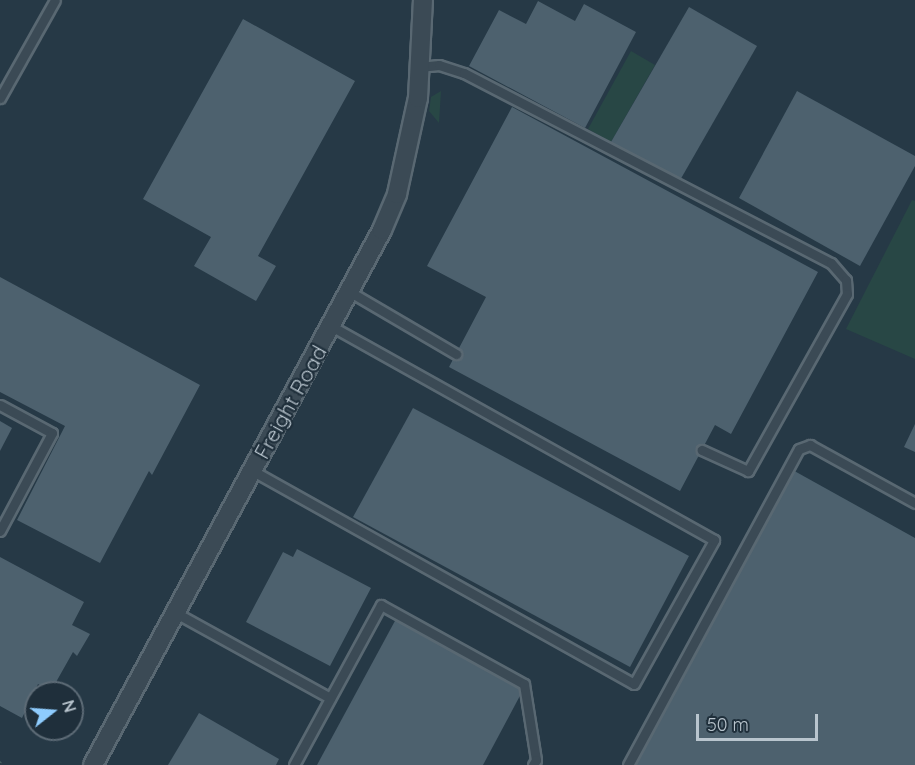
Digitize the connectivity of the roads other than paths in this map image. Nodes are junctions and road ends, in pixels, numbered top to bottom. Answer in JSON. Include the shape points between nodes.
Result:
{"nodes":[{"id":1,"x":55,"y":0,"type":"edge"},
{"id":2,"x":422,"y":4,"type":"edge"},
{"id":3,"x":419,"y":67,"type":"junction"},
{"id":4,"x":0,"y":98,"type":"edge"},
{"id":5,"x":350,"y":291,"type":"junction"},
{"id":6,"x":331,"y":326,"type":"junction"},
{"id":7,"x":456,"y":354,"type":"dead end"},
{"id":8,"x":0,"y":405,"type":"edge"},
{"id":9,"x":702,"y":450,"type":"dead end"},
{"id":10,"x":253,"y":471,"type":"junction"},
{"id":11,"x":915,"y":503,"type":"edge"},
{"id":12,"x":0,"y":531,"type":"edge"},
{"id":13,"x":176,"y":613,"type":"junction"},
{"id":14,"x":330,"y":698,"type":"junction"},
{"id":15,"x":93,"y":765,"type":"edge"},
{"id":16,"x":294,"y":765,"type":"edge"},
{"id":17,"x":533,"y":765,"type":"edge"},
{"id":18,"x":628,"y":765,"type":"edge"}],
"edges":[{"from":1,"to":4,"type":"lane"},
{"from":2,"to":3,"type":"street","name":"Freight Road"},
{"from":3,"to":5,"type":"street","name":"Freight Road","via":[[418,98],[397,194]]},
{"from":3,"to":9,"type":"lane","via":[[439,65],[464,73],[831,263],[846,280],[847,294],[748,471]]},
{"from":5,"to":6,"type":"street","name":"Freight Road"},
{"from":5,"to":7,"type":"lane"},
{"from":6,"to":10,"type":"street","name":"Freight Road"},
{"from":6,"to":10,"type":"lane","via":[[714,540],[634,684]]},
{"from":8,"to":12,"type":"lane","via":[[52,433]]},
{"from":10,"to":13,"type":"street","name":"Freight Road"},
{"from":11,"to":18,"type":"lane","via":[[810,445],[800,449]]},
{"from":13,"to":14,"type":"lane"},
{"from":13,"to":15,"type":"street","name":"Freight Road"},
{"from":14,"to":16,"type":"lane"},
{"from":14,"to":17,"type":"lane","via":[[381,605],[524,684],[536,760]]}]}
